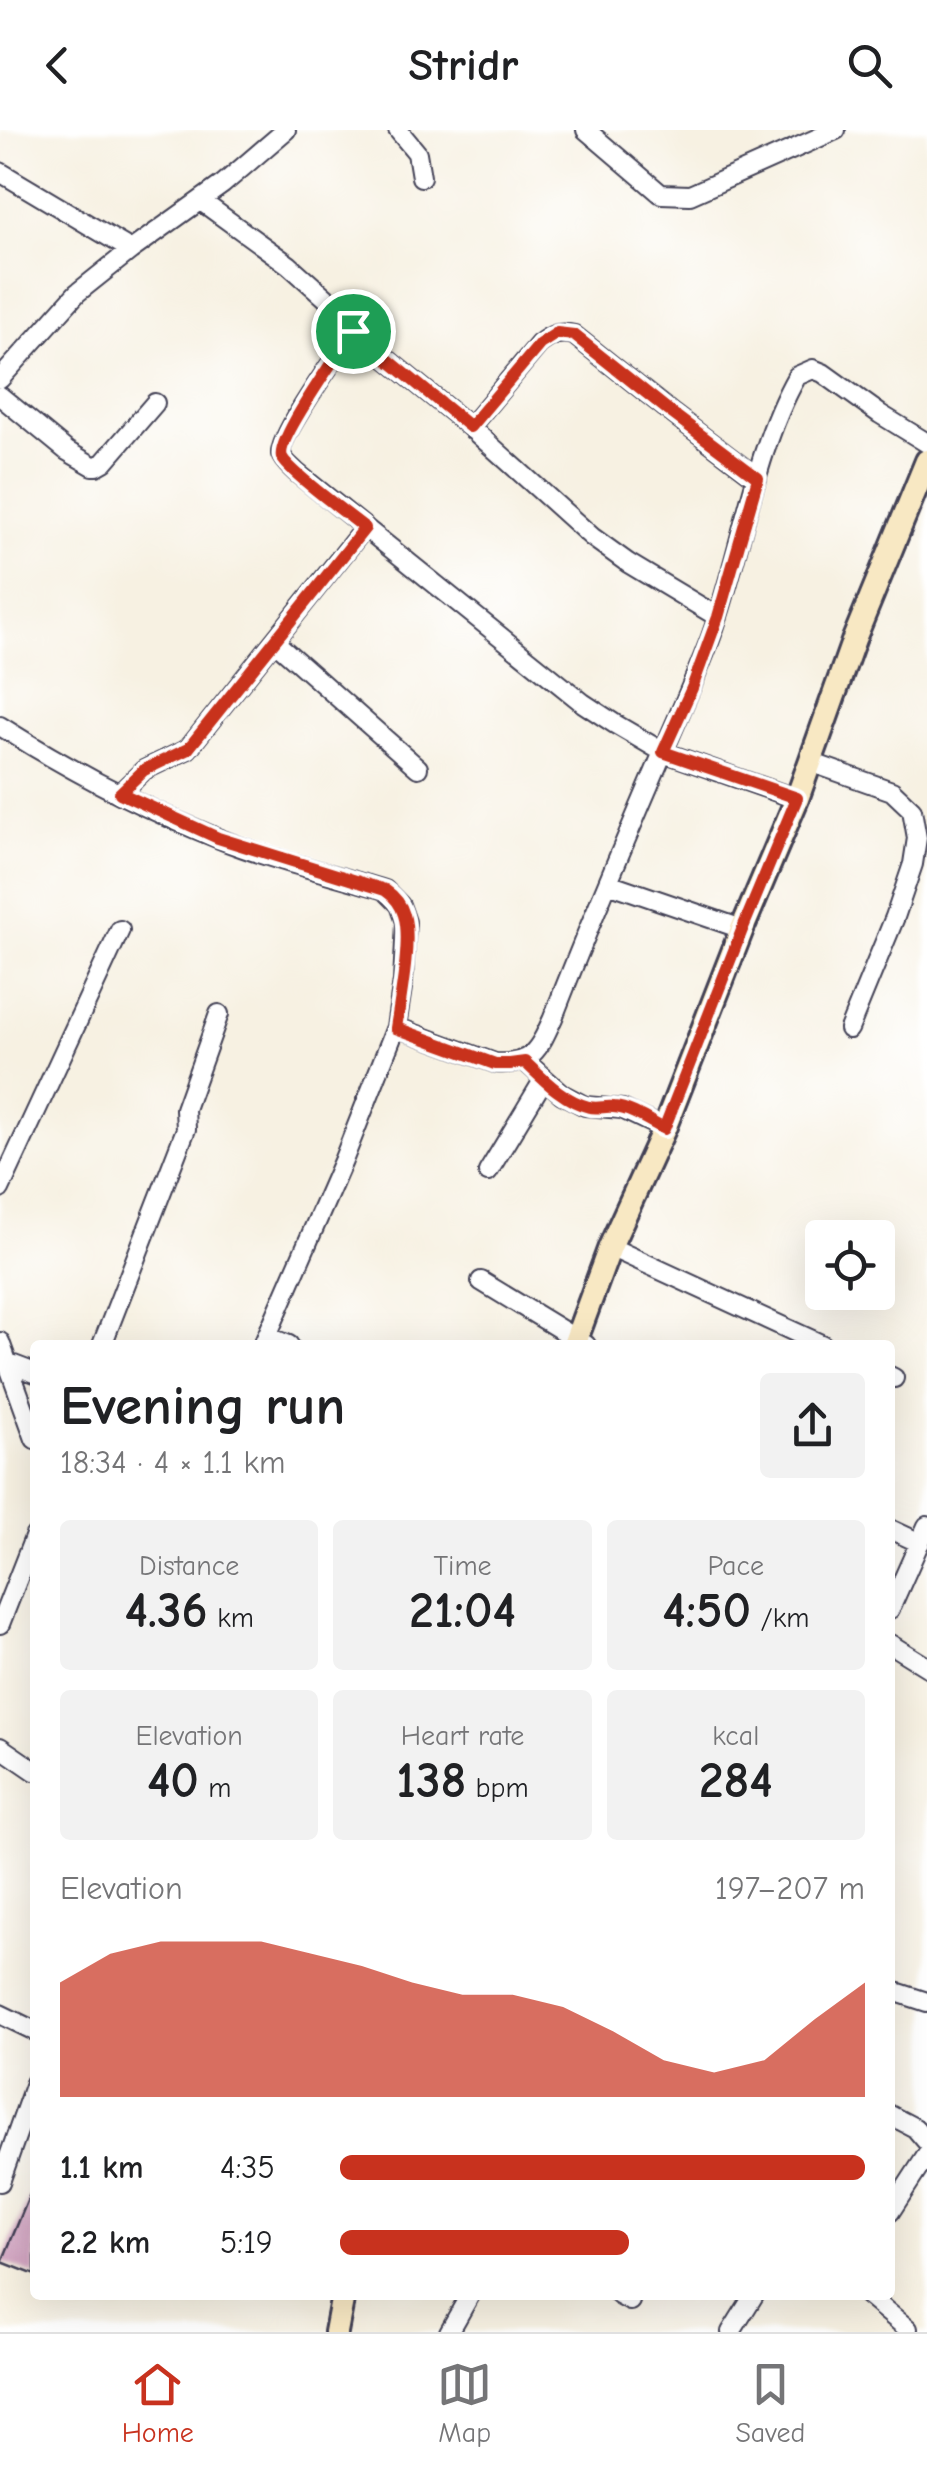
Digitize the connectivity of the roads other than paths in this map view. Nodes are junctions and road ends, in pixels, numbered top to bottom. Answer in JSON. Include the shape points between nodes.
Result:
{"nodes":[{"id":1,"x":286,"y":130,"type":"edge"},
{"id":2,"x":398,"y":130,"type":"edge"},
{"id":3,"x":586,"y":130,"type":"edge"},
{"id":4,"x":836,"y":130,"type":"edge"},
{"id":5,"x":815,"y":134,"type":"edge"},
{"id":6,"x":0,"y":172,"type":"edge"},
{"id":7,"x":421,"y":177,"type":"dead end"},
{"id":8,"x":202,"y":201,"type":"junction"},
{"id":9,"x":131,"y":250,"type":"junction"},
{"id":10,"x":353,"y":331,"type":"junction"},
{"id":11,"x":0,"y":379,"type":"edge"},
{"id":12,"x":0,"y":396,"type":"edge"},
{"id":13,"x":155,"y":403,"type":"dead end"},
{"id":14,"x":470,"y":427,"type":"junction"},
{"id":15,"x":927,"y":443,"type":"edge"},
{"id":16,"x":927,"y":461,"type":"edge"},
{"id":17,"x":758,"y":478,"type":"junction"},
{"id":18,"x":365,"y":528,"type":"junction"},
{"id":19,"x":718,"y":617,"type":"junction"},
{"id":20,"x":274,"y":641,"type":"junction"},
{"id":21,"x":0,"y":726,"type":"edge"},
{"id":22,"x":663,"y":752,"type":"junction"},
{"id":23,"x":810,"y":762,"type":"junction"},
{"id":24,"x":418,"y":768,"type":"dead end"},
{"id":25,"x":120,"y":793,"type":"junction"},
{"id":26,"x":797,"y":798,"type":"junction"},
{"id":27,"x":608,"y":883,"type":"junction"},
{"id":28,"x":120,"y":930,"type":"dead end"},
{"id":29,"x":742,"y":930,"type":"junction"},
{"id":30,"x":219,"y":1014,"type":"dead end"},
{"id":31,"x":396,"y":1028,"type":"junction"},
{"id":32,"x":850,"y":1029,"type":"dead end"},
{"id":33,"x":525,"y":1062,"type":"junction"},
{"id":34,"x":544,"y":1079,"type":"junction"},
{"id":35,"x":664,"y":1129,"type":"junction"},
{"id":36,"x":488,"y":1172,"type":"dead end"},
{"id":37,"x":0,"y":1189,"type":"edge"},
{"id":38,"x":610,"y":1247,"type":"junction"},
{"id":39,"x":481,"y":1281,"type":"dead end"},
{"id":40,"x":104,"y":1340,"type":"edge"},
{"id":41,"x":265,"y":1340,"type":"edge"},
{"id":42,"x":574,"y":1340,"type":"edge"},
{"id":43,"x":580,"y":1340,"type":"edge"},
{"id":44,"x":812,"y":1340,"type":"edge"},
{"id":45,"x":0,"y":1342,"type":"edge"},
{"id":46,"x":6,"y":1362,"type":"junction"},
{"id":47,"x":30,"y":1371,"type":"edge"},
{"id":48,"x":30,"y":1426,"type":"edge"},
{"id":49,"x":895,"y":1530,"type":"edge"},
{"id":50,"x":923,"y":1535,"type":"edge"},
{"id":51,"x":30,"y":1549,"type":"edge"},
{"id":52,"x":895,"y":1598,"type":"edge"},
{"id":53,"x":0,"y":1624,"type":"edge"},
{"id":54,"x":895,"y":1647,"type":"edge"},
{"id":55,"x":927,"y":1667,"type":"edge"},
{"id":56,"x":0,"y":1747,"type":"edge"},
{"id":57,"x":30,"y":1768,"type":"edge"},
{"id":58,"x":895,"y":1992,"type":"edge"},
{"id":59,"x":927,"y":2002,"type":"edge"},
{"id":60,"x":0,"y":2014,"type":"edge"},
{"id":61,"x":30,"y":2029,"type":"edge"},
{"id":62,"x":30,"y":2096,"type":"edge"},
{"id":63,"x":895,"y":2118,"type":"edge"},
{"id":64,"x":927,"y":2142,"type":"edge"},
{"id":65,"x":927,"y":2155,"type":"edge"},
{"id":66,"x":0,"y":2182,"type":"edge"},
{"id":67,"x":895,"y":2204,"type":"edge"},
{"id":68,"x":342,"y":2300,"type":"edge"},
{"id":69,"x":467,"y":2300,"type":"edge"},
{"id":70,"x":751,"y":2300,"type":"edge"},
{"id":71,"x":872,"y":2300,"type":"edge"},
{"id":72,"x":908,"y":2328,"type":"dead end"},
{"id":73,"x":336,"y":2332,"type":"edge"},
{"id":74,"x":449,"y":2332,"type":"edge"},
{"id":75,"x":731,"y":2332,"type":"edge"}],
"edges":[{"from":1,"to":8,"type":"street"},
{"from":2,"to":7,"type":"street","via":[[417,153]]},
{"from":3,"to":5,"type":"street","via":[[661,194],[680,196]]},
{"from":4,"to":5,"type":"street"},
{"from":6,"to":9,"type":"street"},
{"from":8,"to":9,"type":"street"},
{"from":8,"to":10,"type":"street","via":[[289,265]]},
{"from":9,"to":11,"type":"street","via":[[78,293]]},
{"from":10,"to":14,"type":"street"},
{"from":10,"to":18,"type":"street","via":[[281,452]]},
{"from":12,"to":13,"type":"street","via":[[67,451],[97,466]]},
{"from":14,"to":17,"type":"street","via":[[540,344],[564,332]]},
{"from":14,"to":19,"type":"street","via":[[592,536]]},
{"from":15,"to":17,"type":"street","via":[[823,372],[807,370],[788,392]]},
{"from":16,"to":23,"type":"street"},
{"from":17,"to":19,"type":"street"},
{"from":18,"to":20,"type":"street"},
{"from":18,"to":22,"type":"street","via":[[582,703]]},
{"from":19,"to":22,"type":"street"},
{"from":20,"to":24,"type":"street"},
{"from":20,"to":25,"type":"street","via":[[188,749],[144,770]]},
{"from":21,"to":25,"type":"street"},
{"from":22,"to":26,"type":"street"},
{"from":22,"to":27,"type":"street"},
{"from":23,"to":26,"type":"street"},
{"from":23,"to":32,"type":"street","via":[[892,792],[912,810],[917,838],[895,917]]},
{"from":25,"to":31,"type":"street","via":[[218,838],[390,893],[406,922]]},
{"from":26,"to":29,"type":"street"},
{"from":27,"to":29,"type":"street"},
{"from":27,"to":33,"type":"street","via":[[546,1032]]},
{"from":28,"to":37,"type":"street"},
{"from":29,"to":35,"type":"street"},
{"from":30,"to":40,"type":"street","via":[[189,1093],[186,1129]]},
{"from":31,"to":33,"type":"street","via":[[495,1064]]},
{"from":31,"to":41,"type":"street"},
{"from":33,"to":34,"type":"street"},
{"from":34,"to":35,"type":"street","via":[[585,1106],[622,1109]]},
{"from":34,"to":36,"type":"street"},
{"from":35,"to":38,"type":"street"},
{"from":38,"to":43,"type":"street"},
{"from":38,"to":44,"type":"street"},
{"from":39,"to":42,"type":"street"},
{"from":45,"to":46,"type":"street"},
{"from":46,"to":47,"type":"street"},
{"from":46,"to":48,"type":"street"},
{"from":49,"to":50,"type":"street"},
{"from":50,"to":52,"type":"street"},
{"from":51,"to":53,"type":"street"},
{"from":54,"to":55,"type":"street"},
{"from":56,"to":57,"type":"street"},
{"from":58,"to":59,"type":"street"},
{"from":60,"to":61,"type":"street"},
{"from":62,"to":66,"type":"street"},
{"from":63,"to":64,"type":"street"},
{"from":65,"to":67,"type":"street"},
{"from":68,"to":73,"type":"street"},
{"from":69,"to":74,"type":"street"},
{"from":70,"to":75,"type":"street"},
{"from":71,"to":72,"type":"street"}]}
